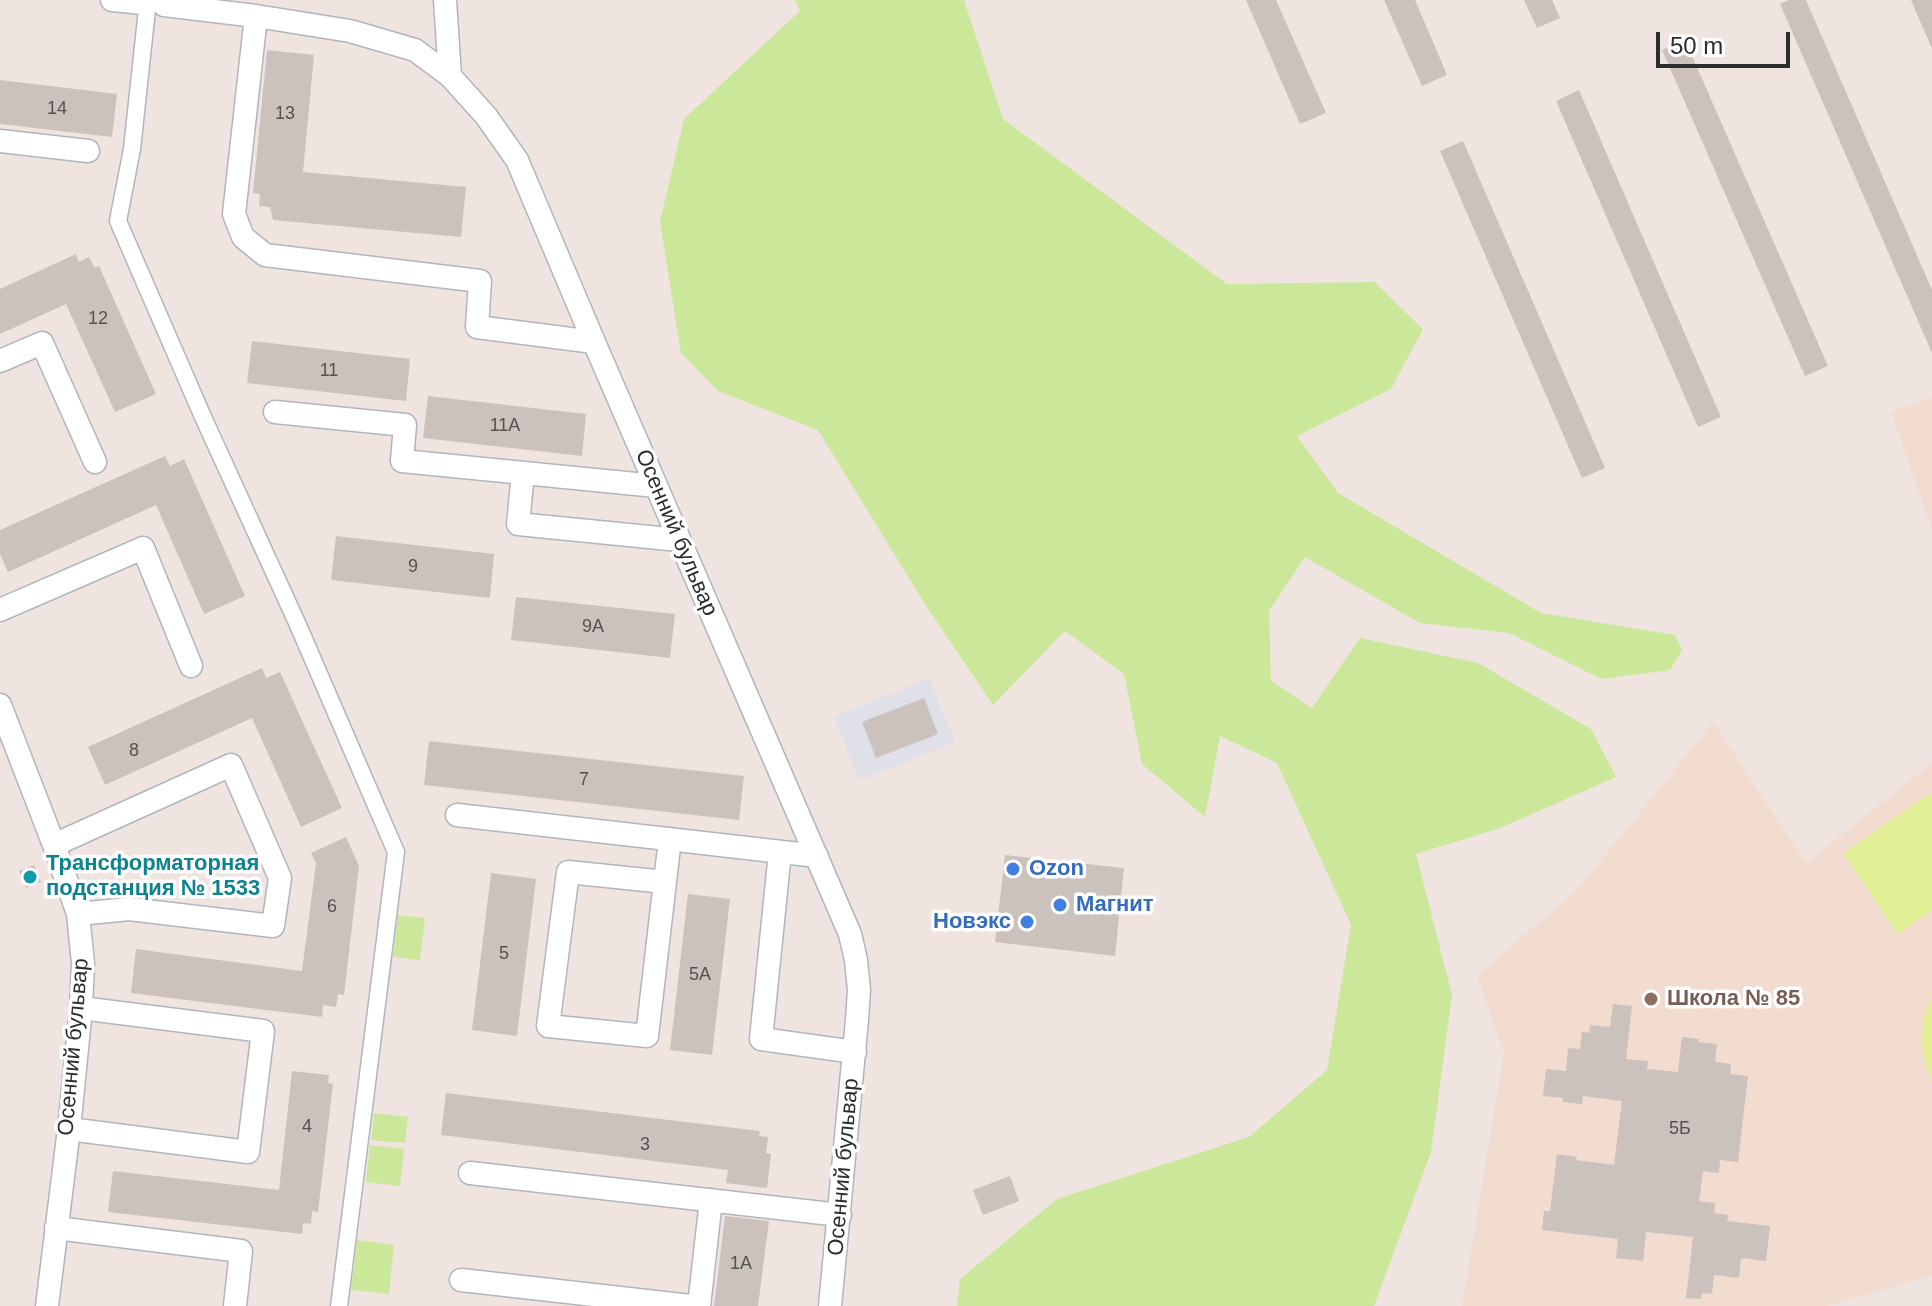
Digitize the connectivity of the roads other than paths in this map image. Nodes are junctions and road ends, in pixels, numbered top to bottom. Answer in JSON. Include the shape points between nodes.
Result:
{"nodes":[{"id":1,"x":112,"y":0,"type":"edge"},
{"id":2,"x":445,"y":0,"type":"edge"},
{"id":3,"x":152,"y":3,"type":"edge"},
{"id":4,"x":256,"y":16,"type":"junction"},
{"id":5,"x":450,"y":76,"type":"junction"},
{"id":6,"x":0,"y":141,"type":"edge"},
{"id":7,"x":88,"y":151,"type":"dead end"},
{"id":8,"x":594,"y":342,"type":"junction"},
{"id":9,"x":0,"y":361,"type":"edge"},
{"id":10,"x":275,"y":412,"type":"dead end"},
{"id":11,"x":95,"y":462,"type":"dead end"},
{"id":12,"x":523,"y":473,"type":"junction"},
{"id":13,"x":656,"y":486,"type":"junction"},
{"id":14,"x":679,"y":540,"type":"junction"},
{"id":15,"x":0,"y":610,"type":"edge"},
{"id":16,"x":191,"y":666,"type":"dead end"},
{"id":17,"x":0,"y":705,"type":"edge"},
{"id":18,"x":457,"y":815,"type":"dead end"},
{"id":19,"x":670,"y":839,"type":"junction"},
{"id":20,"x":54,"y":845,"type":"junction"},
{"id":21,"x":780,"y":852,"type":"junction"},
{"id":22,"x":817,"y":856,"type":"junction"},
{"id":23,"x":665,"y":882,"type":"junction"},
{"id":24,"x":78,"y":914,"type":"junction"},
{"id":25,"x":81,"y":1008,"type":"junction"},
{"id":26,"x":855,"y":1052,"type":"junction"},
{"id":27,"x":69,"y":1129,"type":"junction"},
{"id":28,"x":470,"y":1173,"type":"dead end"},
{"id":29,"x":711,"y":1200,"type":"junction"},
{"id":30,"x":840,"y":1215,"type":"junction"},
{"id":31,"x":56,"y":1228,"type":"junction"},
{"id":32,"x":461,"y":1280,"type":"dead end"},
{"id":33,"x":620,"y":1302,"type":"edge"},
{"id":34,"x":47,"y":1306,"type":"edge"},
{"id":35,"x":235,"y":1306,"type":"edge"},
{"id":36,"x":339,"y":1306,"type":"edge"},
{"id":37,"x":691,"y":1306,"type":"edge"},
{"id":38,"x":699,"y":1306,"type":"edge"},
{"id":39,"x":830,"y":1306,"type":"edge"}],
"edges":[{"from":1,"to":3,"type":"street","name":"Осенний бульвар"},
{"from":2,"to":5,"type":"street"},
{"from":3,"to":4,"type":"street","name":"Осенний бульвар"},
{"from":3,"to":36,"type":"street","via":[[118,221],[396,852]]},
{"from":4,"to":5,"type":"street","name":"Осенний бульвар","via":[[350,31],[415,50]]},
{"from":4,"to":8,"type":"street","via":[[234,214],[243,237],[265,255],[480,281],[477,327]]},
{"from":5,"to":8,"type":"street","name":"Осенний бульвар","via":[[517,160]]},
{"from":6,"to":7,"type":"street"},
{"from":8,"to":13,"type":"street","name":"Осенний бульвар"},
{"from":9,"to":11,"type":"street","via":[[42,343]]},
{"from":10,"to":12,"type":"street","via":[[405,425],[402,461]]},
{"from":12,"to":13,"type":"street"},
{"from":12,"to":14,"type":"street","via":[[518,524]]},
{"from":13,"to":14,"type":"street","name":"Осенний бульвар"},
{"from":14,"to":22,"type":"street","name":"Осенний бульвар"},
{"from":15,"to":16,"type":"street","via":[[143,548]]},
{"from":17,"to":20,"type":"street","name":"Осенний бульвар"},
{"from":18,"to":19,"type":"street"},
{"from":19,"to":21,"type":"street"},
{"from":19,"to":23,"type":"street"},
{"from":20,"to":24,"type":"street","name":"Осенний бульвар"},
{"from":20,"to":24,"type":"street","via":[[231,765],[280,878],[273,926],[129,909]]},
{"from":21,"to":22,"type":"street"},
{"from":21,"to":26,"type":"street","via":[[761,1039]]},
{"from":22,"to":26,"type":"street","name":"Осенний бульвар","via":[[856,960]]},
{"from":23,"to":23,"type":"street","via":[[647,1036],[548,1026],[568,872]]},
{"from":24,"to":25,"type":"street","name":"Осенний бульвар"},
{"from":25,"to":27,"type":"street","name":"Осенний бульвар"},
{"from":25,"to":27,"type":"street","via":[[263,1031],[248,1152]]},
{"from":26,"to":30,"type":"street","name":"Осенний бульвар"},
{"from":27,"to":31,"type":"street","name":"Осенний бульвар"},
{"from":28,"to":29,"type":"street"},
{"from":29,"to":30,"type":"street"},
{"from":29,"to":38,"type":"street"},
{"from":30,"to":39,"type":"street","name":"Осенний бульвар"},
{"from":31,"to":34,"type":"street","name":"Осенний бульвар"},
{"from":31,"to":35,"type":"street","via":[[241,1251]]},
{"from":32,"to":33,"type":"street"},
{"from":33,"to":37,"type":"street"}]}
